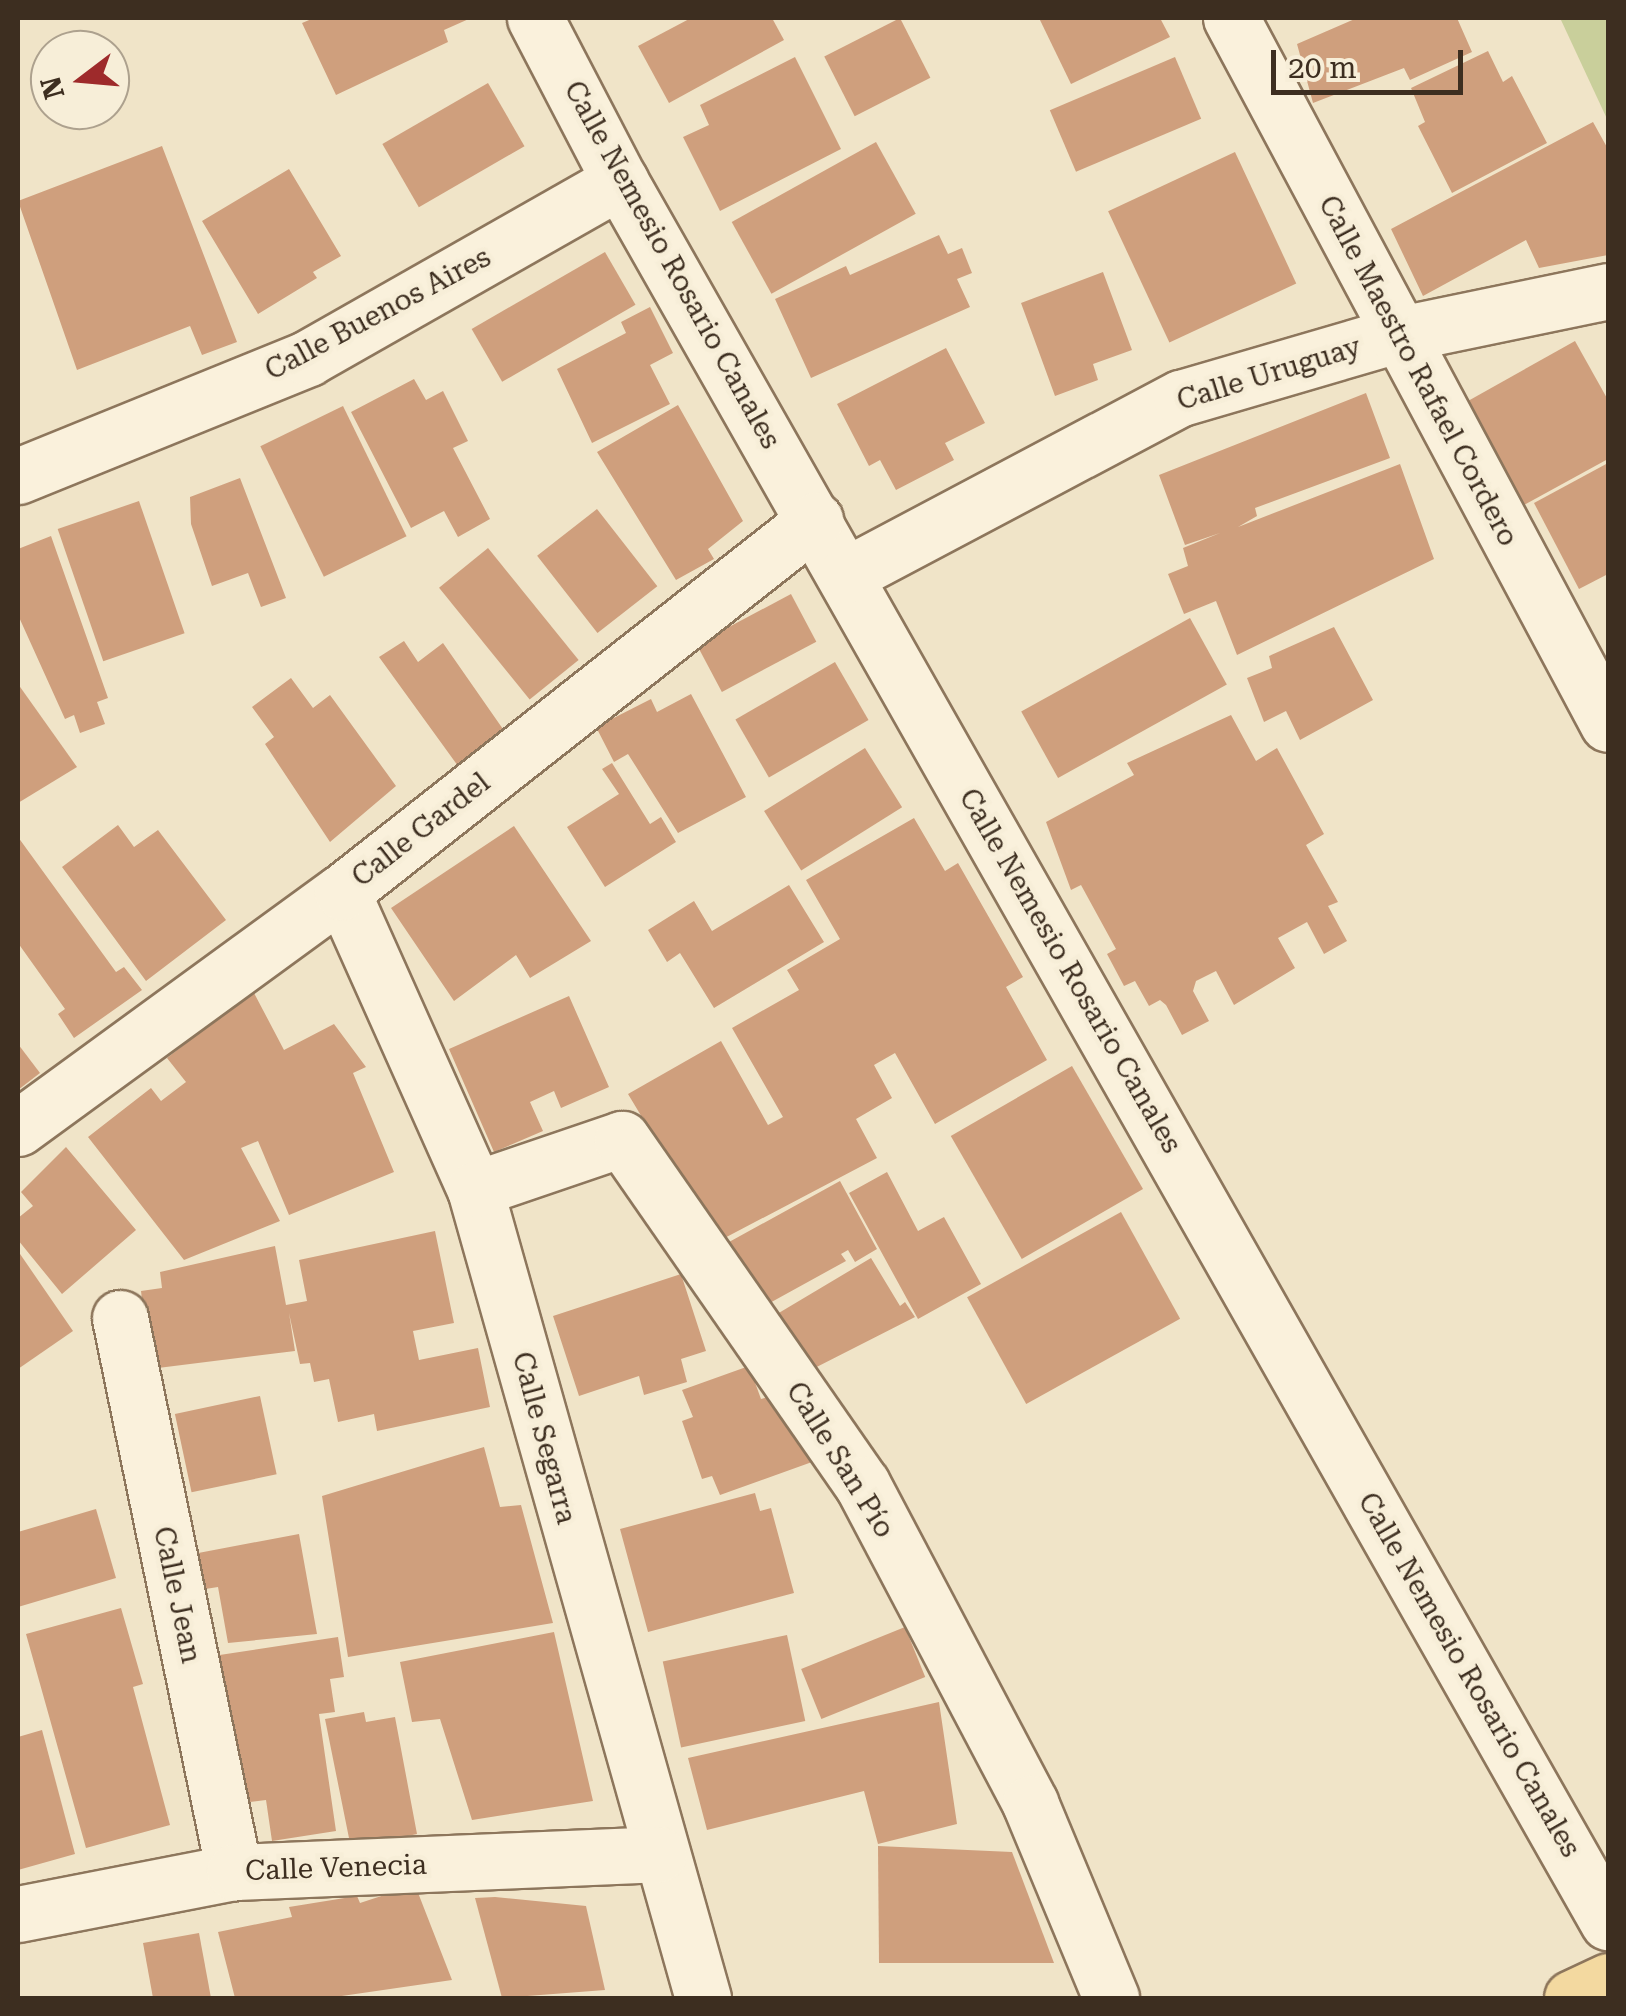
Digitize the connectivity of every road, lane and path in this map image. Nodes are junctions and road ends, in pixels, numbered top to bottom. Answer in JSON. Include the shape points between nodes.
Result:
{"nodes":[{"id":1,"x":535,"y":18,"type":"edge"},
{"id":2,"x":1231,"y":18,"type":"edge"},
{"id":3,"x":620,"y":181,"type":"junction"},
{"id":4,"x":1608,"y":291,"type":"edge"},
{"id":5,"x":1396,"y":335,"type":"junction"},
{"id":6,"x":18,"y":476,"type":"edge"},
{"id":7,"x":816,"y":520,"type":"junction"},
{"id":8,"x":846,"y":575,"type":"junction"},
{"id":9,"x":1608,"y":724,"type":"edge"},
{"id":10,"x":342,"y":892,"type":"junction"},
{"id":11,"x":18,"y":1128,"type":"edge"},
{"id":12,"x":475,"y":1189,"type":"junction"},
{"id":13,"x":120,"y":1318,"type":"dead end"},
{"id":14,"x":659,"y":1854,"type":"junction"},
{"id":15,"x":234,"y":1872,"type":"junction"},
{"id":16,"x":18,"y":1914,"type":"edge"},
{"id":17,"x":1608,"y":1922,"type":"edge"},
{"id":18,"x":1608,"y":1981,"type":"edge"},
{"id":19,"x":703,"y":1998,"type":"edge"},
{"id":20,"x":1111,"y":1998,"type":"edge"},
{"id":21,"x":1572,"y":1998,"type":"edge"}],
"edges":[{"from":1,"to":3,"type":"street","name":"Calle Nemesio Rosario Canales"},
{"from":2,"to":5,"type":"street","name":"Calle Maestro Rafael Cordero"},
{"from":3,"to":6,"type":"street","name":"Calle Buenos Aires","via":[[308,358]]},
{"from":3,"to":7,"type":"street","name":"Calle Nemesio Rosario Canales"},
{"from":4,"to":5,"type":"street","name":"Calle Uruguay"},
{"from":5,"to":8,"type":"street","name":"Calle Uruguay","via":[[1182,398]]},
{"from":5,"to":9,"type":"street","name":"Calle Maestro Rafael Cordero"},
{"from":7,"to":8,"type":"street","name":"Calle Nemesio Rosario Canales"},
{"from":7,"to":10,"type":"street","name":"Calle Gardel"},
{"from":8,"to":17,"type":"street","name":"Calle Nemesio Rosario Canales"},
{"from":10,"to":11,"type":"street","name":"Calle Gardel"},
{"from":10,"to":12,"type":"street","name":"Calle Segarra"},
{"from":12,"to":14,"type":"street","name":"Calle Segarra"},
{"from":12,"to":20,"type":"street","name":"Calle San Pío","via":[[622,1139],[862,1484],[1030,1803]]},
{"from":13,"to":15,"type":"street","name":"Calle Jean"},
{"from":14,"to":15,"type":"street","name":"Calle Venecia"},
{"from":14,"to":19,"type":"street","name":"Calle Segarra"},
{"from":15,"to":16,"type":"street","name":"Calle Venecia"},
{"from":18,"to":21,"type":"main road"}]}
